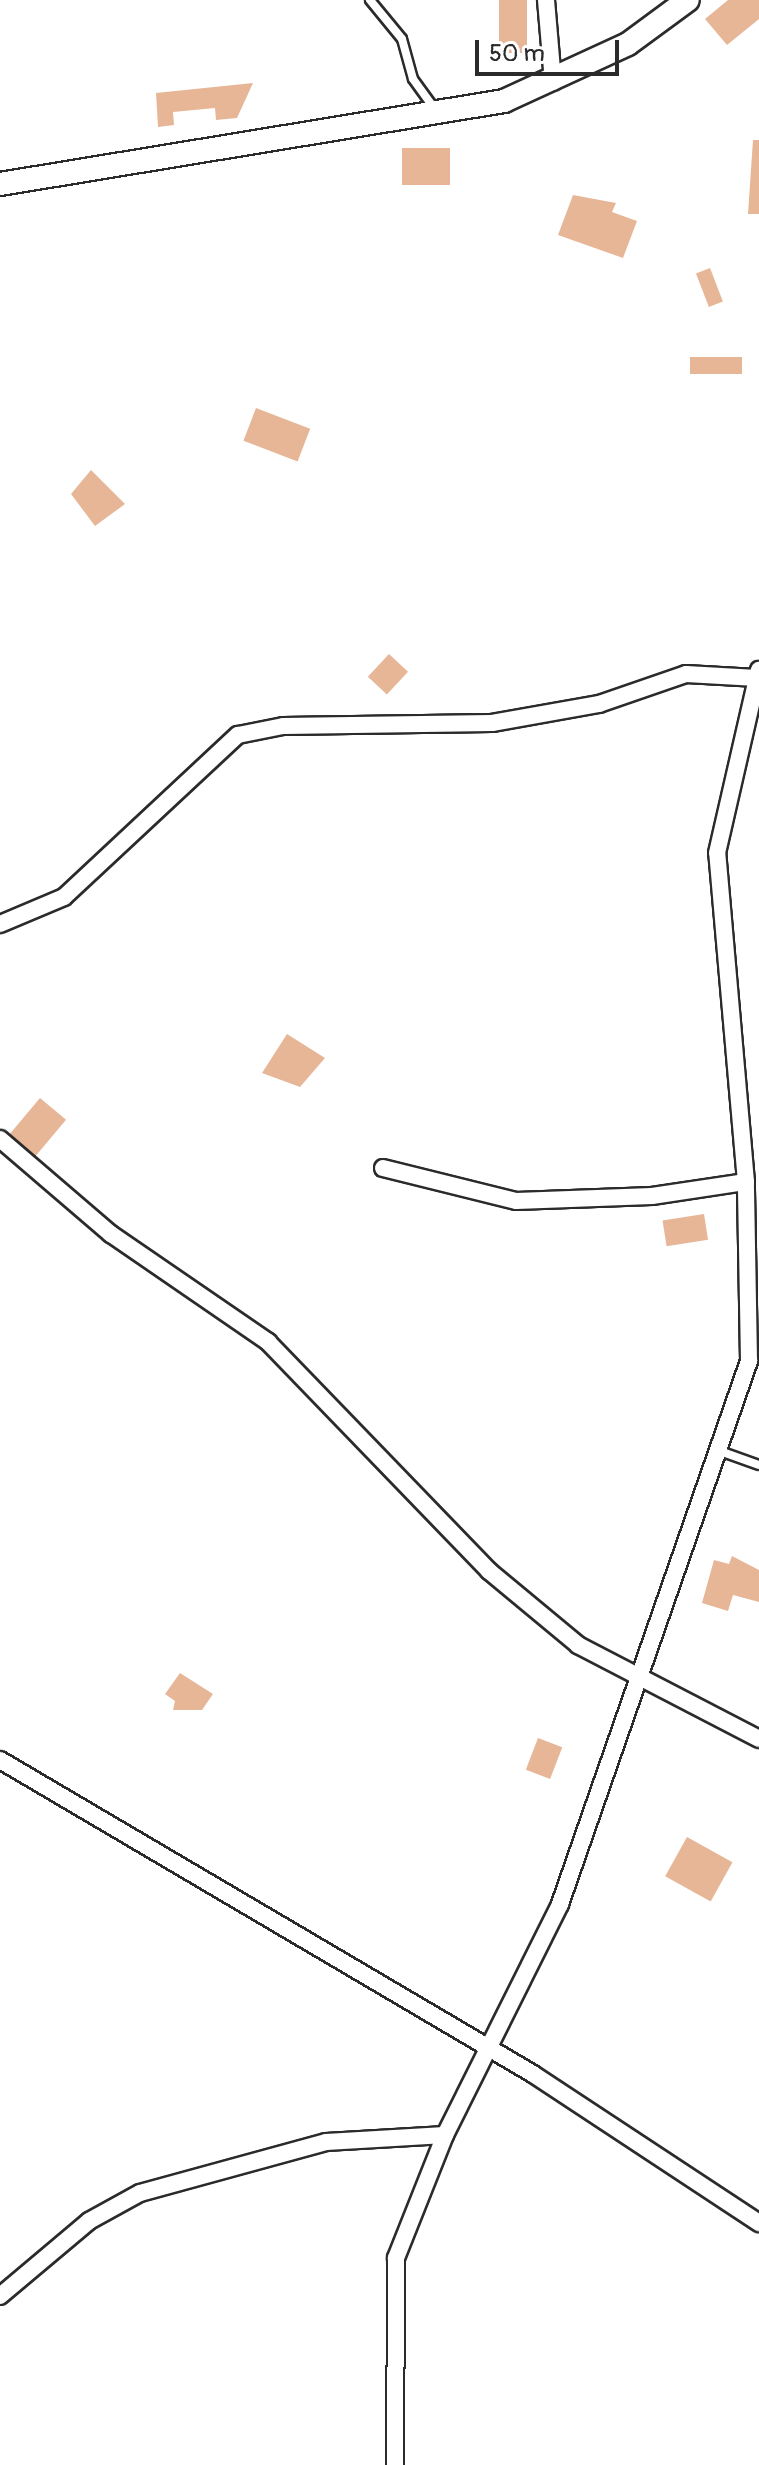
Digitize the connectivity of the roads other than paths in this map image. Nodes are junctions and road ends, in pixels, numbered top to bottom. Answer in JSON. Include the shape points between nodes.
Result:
{"nodes":[{"id":1,"x":370,"y":0,"type":"edge"},
{"id":2,"x":546,"y":0,"type":"edge"},
{"id":3,"x":688,"y":0,"type":"edge"},
{"id":4,"x":553,"y":82,"type":"junction"},
{"id":5,"x":439,"y":115,"type":"junction"},
{"id":6,"x":0,"y":184,"type":"edge"},
{"id":7,"x":758,"y":674,"type":"edge"},
{"id":8,"x":0,"y":924,"type":"edge"},
{"id":9,"x":0,"y":1139,"type":"edge"},
{"id":10,"x":383,"y":1168,"type":"dead end"},
{"id":11,"x":746,"y":1182,"type":"junction"},
{"id":12,"x":720,"y":1451,"type":"junction"},
{"id":13,"x":759,"y":1465,"type":"edge"},
{"id":14,"x":642,"y":1679,"type":"junction"},
{"id":15,"x":759,"y":1739,"type":"edge"},
{"id":16,"x":0,"y":1760,"type":"edge"},
{"id":17,"x":489,"y":2051,"type":"junction"},
{"id":18,"x":445,"y":2135,"type":"junction"},
{"id":19,"x":759,"y":2223,"type":"edge"},
{"id":20,"x":0,"y":2296,"type":"edge"},
{"id":21,"x":395,"y":2465,"type":"edge"}],
"edges":[{"from":1,"to":5,"type":"lane","via":[[402,39],[413,79]]},
{"from":2,"to":4,"type":"street"},
{"from":3,"to":4,"type":"main road","via":[[628,44]]},
{"from":4,"to":5,"type":"main road"},
{"from":5,"to":6,"type":"main road"},
{"from":7,"to":8,"type":"street","via":[[686,674],[599,704],[506,722],[283,726],[238,735],[64,897]]},
{"from":7,"to":11,"type":"street","via":[[717,853]]},
{"from":9,"to":14,"type":"street","via":[[111,1234],[268,1342],[489,1571],[578,1645]]},
{"from":10,"to":11,"type":"street","via":[[516,1201],[652,1196]]},
{"from":11,"to":12,"type":"street","via":[[749,1361]]},
{"from":12,"to":13,"type":"lane"},
{"from":12,"to":14,"type":"street"},
{"from":14,"to":15,"type":"street"},
{"from":14,"to":17,"type":"street","via":[[560,1904]]},
{"from":16,"to":17,"type":"street"},
{"from":17,"to":18,"type":"street"},
{"from":17,"to":19,"type":"street"},
{"from":18,"to":20,"type":"street","via":[[326,2142],[140,2193],[89,2221]]},
{"from":18,"to":21,"type":"street","via":[[392,2279]]}]}
